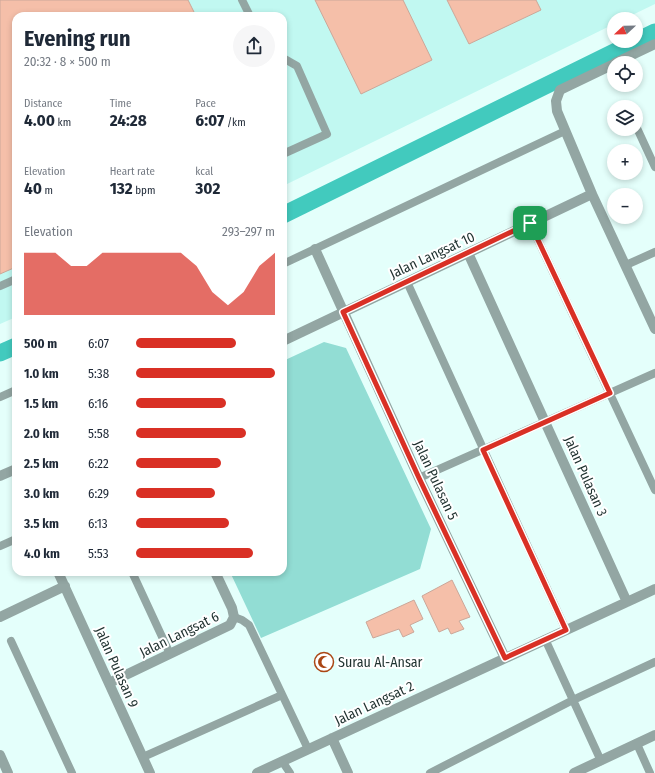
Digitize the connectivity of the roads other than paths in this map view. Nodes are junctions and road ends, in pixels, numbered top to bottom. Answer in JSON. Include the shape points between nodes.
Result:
{"nodes":[{"id":1,"x":242,"y":0,"type":"edge"},
{"id":2,"x":248,"y":12,"type":"edge"},
{"id":3,"x":655,"y":44,"type":"edge"},
{"id":4,"x":630,"y":56,"type":"edge"},
{"id":5,"x":287,"y":60,"type":"edge"},
{"id":6,"x":607,"y":67,"type":"edge"},
{"id":7,"x":565,"y":131,"type":"junction"},
{"id":8,"x":641,"y":136,"type":"edge"},
{"id":9,"x":287,"y":152,"type":"edge"},
{"id":10,"x":655,"y":167,"type":"edge"},
{"id":11,"x":592,"y":194,"type":"junction"},
{"id":12,"x":530,"y":223,"type":"junction"},
{"id":13,"x":315,"y":249,"type":"junction"},
{"id":14,"x":655,"y":252,"type":"edge"},
{"id":15,"x":468,"y":253,"type":"junction"},
{"id":16,"x":287,"y":262,"type":"edge"},
{"id":17,"x":626,"y":265,"type":"junction"},
{"id":18,"x":12,"y":281,"type":"edge"},
{"id":19,"x":407,"y":282,"type":"junction"},
{"id":20,"x":0,"y":286,"type":"edge"},
{"id":21,"x":343,"y":312,"type":"junction"},
{"id":22,"x":655,"y":329,"type":"edge"},
{"id":23,"x":287,"y":339,"type":"edge"},
{"id":24,"x":655,"y":373,"type":"edge"},
{"id":25,"x":12,"y":392,"type":"edge"},
{"id":26,"x":610,"y":393,"type":"junction"},
{"id":27,"x":0,"y":397,"type":"edge"},
{"id":28,"x":546,"y":422,"type":"junction"},
{"id":29,"x":483,"y":450,"type":"junction"},
{"id":30,"x":12,"y":474,"type":"edge"},
{"id":31,"x":0,"y":476,"type":"edge"},
{"id":32,"x":419,"y":478,"type":"junction"},
{"id":33,"x":655,"y":490,"type":"edge"},
{"id":34,"x":12,"y":541,"type":"edge"},
{"id":35,"x":0,"y":546,"type":"edge"},
{"id":36,"x":60,"y":576,"type":"edge"},
{"id":37,"x":134,"y":576,"type":"edge"},
{"id":38,"x":217,"y":576,"type":"edge"},
{"id":39,"x":65,"y":586,"type":"junction"},
{"id":40,"x":655,"y":589,"type":"edge"},
{"id":41,"x":627,"y":602,"type":"junction"},
{"id":42,"x":0,"y":617,"type":"edge"},
{"id":43,"x":234,"y":617,"type":"junction"},
{"id":44,"x":566,"y":630,"type":"junction"},
{"id":45,"x":545,"y":640,"type":"junction"},
{"id":46,"x":11,"y":641,"type":"dead end"},
{"id":47,"x":170,"y":654,"type":"junction"},
{"id":48,"x":505,"y":658,"type":"junction"},
{"id":49,"x":655,"y":662,"type":"edge"},
{"id":50,"x":109,"y":683,"type":"junction"},
{"id":51,"x":282,"y":695,"type":"junction"},
{"id":52,"x":573,"y":700,"type":"junction"},
{"id":53,"x":655,"y":735,"type":"edge"},
{"id":54,"x":332,"y":738,"type":"junction"},
{"id":55,"x":636,"y":744,"type":"junction"},
{"id":56,"x":308,"y":749,"type":"junction"},
{"id":57,"x":0,"y":756,"type":"edge"},
{"id":58,"x":143,"y":757,"type":"junction"},
{"id":59,"x":282,"y":761,"type":"junction"},
{"id":60,"x":601,"y":761,"type":"junction"},
{"id":61,"x":578,"y":772,"type":"edge"},
{"id":62,"x":8,"y":773,"type":"edge"},
{"id":63,"x":72,"y":773,"type":"edge"},
{"id":64,"x":150,"y":773,"type":"edge"},
{"id":65,"x":257,"y":773,"type":"edge"},
{"id":66,"x":290,"y":773,"type":"edge"},
{"id":67,"x":348,"y":773,"type":"edge"},
{"id":68,"x":430,"y":773,"type":"edge"},
{"id":69,"x":650,"y":773,"type":"edge"}],
"edges":[{"from":1,"to":2,"type":"lane"},
{"from":3,"to":4,"type":"street"},
{"from":5,"to":9,"type":"lane","via":[[297,66],[327,134]]},
{"from":6,"to":7,"type":"street","via":[[560,90],[556,101],[557,110]]},
{"from":7,"to":11,"type":"street"},
{"from":7,"to":13,"type":"lane"},
{"from":8,"to":10,"type":"lane"},
{"from":11,"to":12,"type":"street","name":"Jalan Langsat 10"},
{"from":11,"to":17,"type":"street"},
{"from":12,"to":15,"type":"street","name":"Jalan Langsat 10"},
{"from":12,"to":26,"type":"lane"},
{"from":13,"to":16,"type":"lane"},
{"from":13,"to":21,"type":"street","name":"Jalan Pulasan 5"},
{"from":14,"to":17,"type":"lane"},
{"from":15,"to":19,"type":"street","name":"Jalan Langsat 10"},
{"from":15,"to":28,"type":"street","name":"Jalan Pulasan 3"},
{"from":17,"to":22,"type":"street"},
{"from":18,"to":20,"type":"lane"},
{"from":19,"to":21,"type":"street","name":"Jalan Langsat 10"},
{"from":19,"to":29,"type":"lane"},
{"from":21,"to":23,"type":"street","name":"Jalan Langsat 10"},
{"from":21,"to":32,"type":"street","name":"Jalan Pulasan 5"},
{"from":24,"to":26,"type":"lane"},
{"from":25,"to":27,"type":"lane"},
{"from":26,"to":28,"type":"lane"},
{"from":26,"to":33,"type":"lane"},
{"from":28,"to":29,"type":"lane"},
{"from":28,"to":41,"type":"street","name":"Jalan Pulasan 3"},
{"from":29,"to":32,"type":"lane"},
{"from":29,"to":44,"type":"lane"},
{"from":30,"to":31,"type":"street"},
{"from":32,"to":48,"type":"street","name":"Jalan Pulasan 5"},
{"from":34,"to":35,"type":"lane"},
{"from":36,"to":39,"type":"street","name":"Jalan Pulasan 9"},
{"from":37,"to":47,"type":"lane"},
{"from":38,"to":43,"type":"street","name":"Jalan Langsat 6"},
{"from":39,"to":42,"type":"street"},
{"from":39,"to":50,"type":"street","name":"Jalan Pulasan 9"},
{"from":40,"to":41,"type":"street","name":"Jalan Langsat 2"},
{"from":41,"to":44,"type":"street","name":"Jalan Langsat 2"},
{"from":43,"to":47,"type":"street","name":"Jalan Langsat 6","via":[[230,625]]},
{"from":43,"to":51,"type":"lane","via":[[248,625]]},
{"from":44,"to":45,"type":"street","name":"Jalan Langsat 2"},
{"from":45,"to":48,"type":"street","name":"Jalan Langsat 2"},
{"from":45,"to":52,"type":"lane"},
{"from":46,"to":63,"type":"lane"},
{"from":47,"to":50,"type":"street","name":"Jalan Langsat 6"},
{"from":48,"to":54,"type":"street","name":"Jalan Langsat 2"},
{"from":49,"to":52,"type":"lane"},
{"from":50,"to":58,"type":"street","name":"Jalan Pulasan 9"},
{"from":51,"to":56,"type":"lane"},
{"from":51,"to":58,"type":"lane"},
{"from":52,"to":60,"type":"lane"},
{"from":52,"to":68,"type":"lane"},
{"from":53,"to":55,"type":"street"},
{"from":54,"to":56,"type":"street","name":"Jalan Langsat 2"},
{"from":54,"to":67,"type":"street"},
{"from":55,"to":60,"type":"street"},
{"from":55,"to":69,"type":"lane"},
{"from":56,"to":59,"type":"street","name":"Jalan Langsat 2"},
{"from":57,"to":62,"type":"street"},
{"from":58,"to":64,"type":"street","name":"Jalan Pulasan 9"},
{"from":59,"to":65,"type":"street","name":"Jalan Langsat 2"},
{"from":59,"to":66,"type":"lane"},
{"from":60,"to":61,"type":"street"}]}
